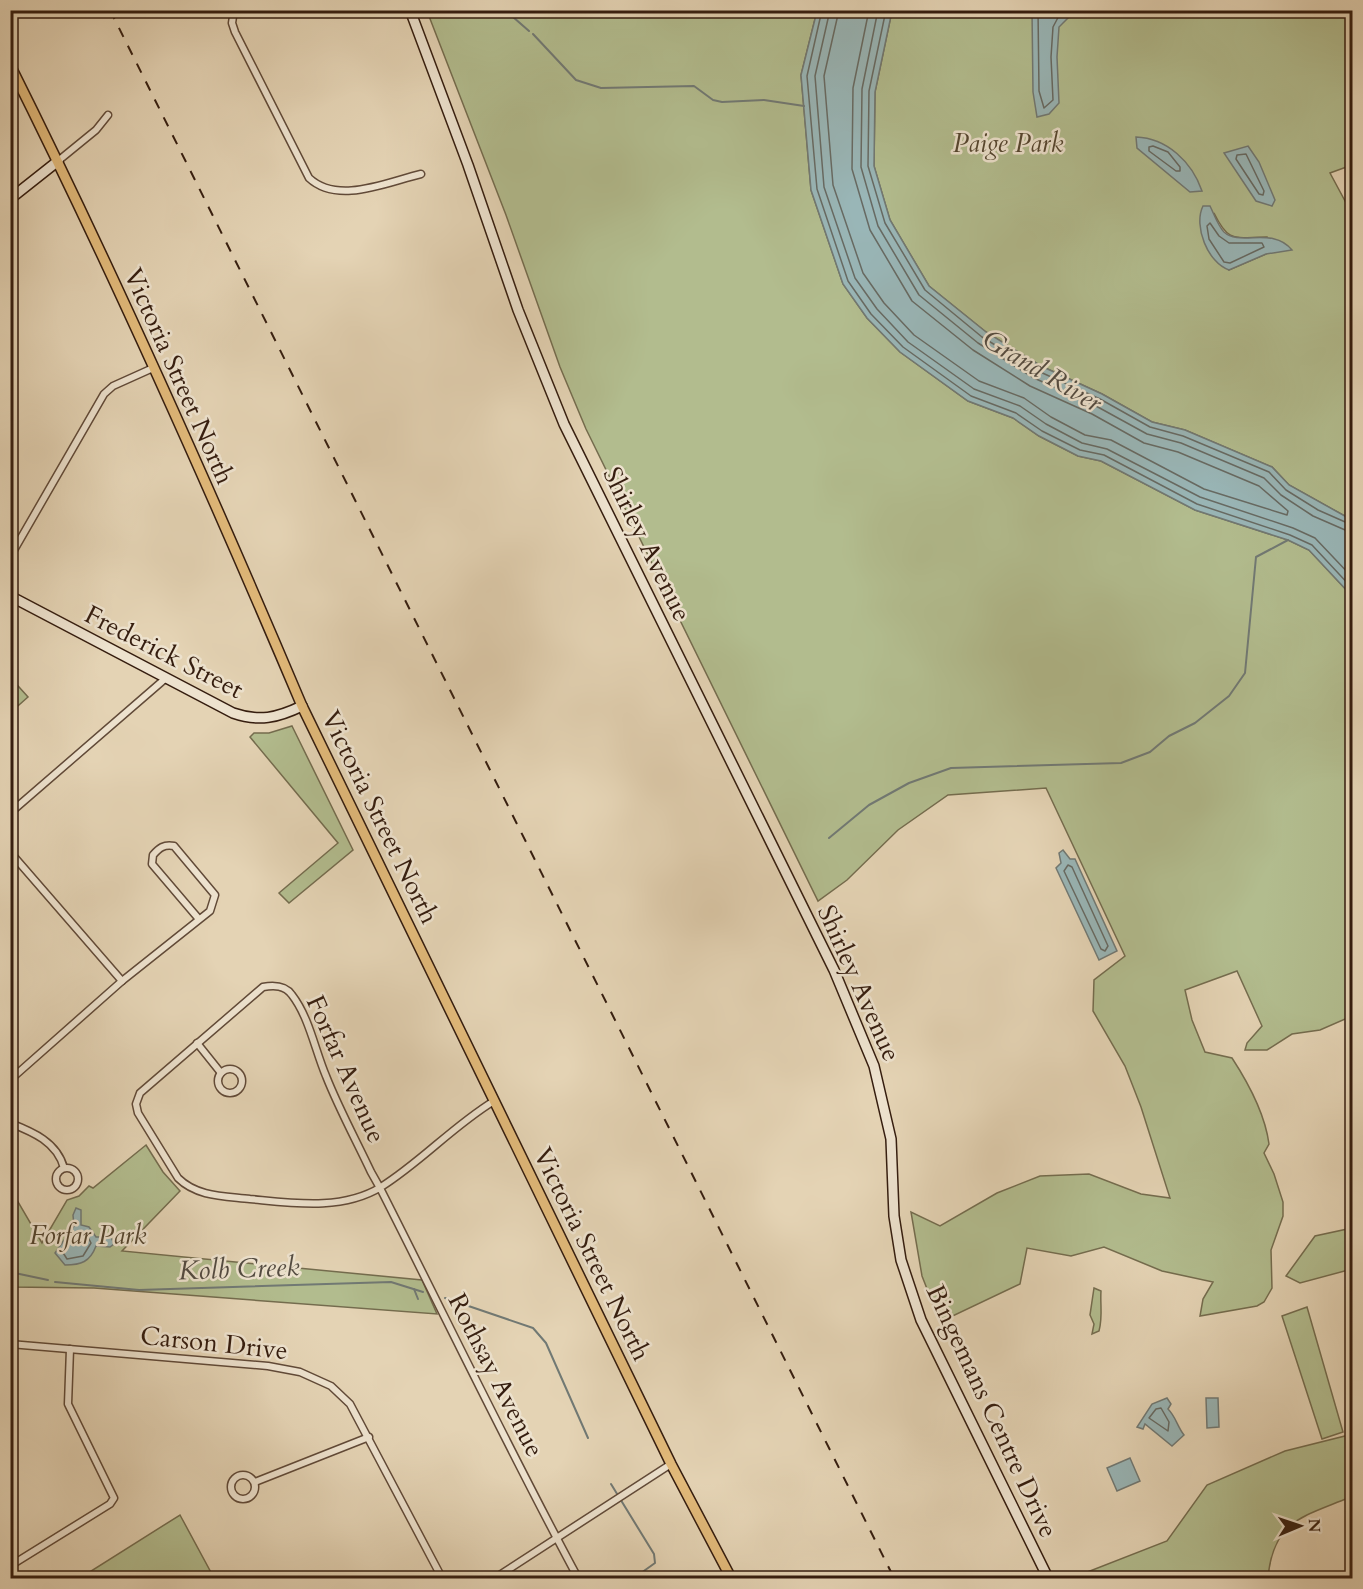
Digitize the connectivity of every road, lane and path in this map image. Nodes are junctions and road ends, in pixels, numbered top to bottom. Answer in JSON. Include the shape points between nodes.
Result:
{"nodes":[{"id":1,"x":234,"y":10,"type":"edge"},
{"id":2,"x":410,"y":10,"type":"edge"},
{"id":3,"x":10,"y":65,"type":"edge"},
{"id":4,"x":108,"y":115,"type":"dead end"},
{"id":5,"x":58,"y":161,"type":"junction"},
{"id":6,"x":421,"y":174,"type":"dead end"},
{"id":7,"x":10,"y":199,"type":"edge"},
{"id":8,"x":153,"y":368,"type":"junction"},
{"id":9,"x":10,"y":557,"type":"edge"},
{"id":10,"x":10,"y":596,"type":"edge"},
{"id":11,"x":166,"y":678,"type":"junction"},
{"id":12,"x":302,"y":706,"type":"junction"},
{"id":13,"x":10,"y":813,"type":"edge"},
{"id":14,"x":10,"y":852,"type":"edge"},
{"id":15,"x":198,"y":918,"type":"junction"},
{"id":16,"x":122,"y":981,"type":"junction"},
{"id":17,"x":197,"y":1043,"type":"junction"},
{"id":18,"x":221,"y":1073,"type":"junction"},
{"id":19,"x":10,"y":1080,"type":"edge"},
{"id":20,"x":879,"y":1083,"type":"joint"},
{"id":21,"x":494,"y":1101,"type":"junction"},
{"id":22,"x":10,"y":1123,"type":"edge"},
{"id":23,"x":64,"y":1168,"type":"dead end"},
{"id":24,"x":380,"y":1188,"type":"junction"},
{"id":25,"x":10,"y":1344,"type":"edge"},
{"id":26,"x":70,"y":1349,"type":"junction"},
{"id":27,"x":369,"y":1437,"type":"junction"},
{"id":28,"x":671,"y":1464,"type":"junction"},
{"id":29,"x":255,"y":1482,"type":"junction"},
{"id":30,"x":556,"y":1537,"type":"junction"},
{"id":31,"x":10,"y":1566,"type":"edge"},
{"id":32,"x":442,"y":1578,"type":"edge"},
{"id":33,"x":495,"y":1578,"type":"edge"},
{"id":34,"x":578,"y":1578,"type":"edge"},
{"id":35,"x":731,"y":1578,"type":"edge"},
{"id":36,"x":1048,"y":1578,"type":"edge"}],
"edges":[{"from":1,"to":6,"type":"street","via":[[235,32],[309,178],[319,188],[354,190]]},
{"from":2,"to":20,"type":"main road","name":"Shirley Avenue","via":[[518,310],[564,424],[834,970]]},
{"from":3,"to":5,"type":"main road","name":"Victoria Street North"},
{"from":4,"to":5,"type":"street"},
{"from":5,"to":7,"type":"main road"},
{"from":5,"to":8,"type":"main road","name":"Victoria Street North"},
{"from":8,"to":9,"type":"street","via":[[104,394]]},
{"from":8,"to":12,"type":"main road","name":"Victoria Street North"},
{"from":10,"to":11,"type":"main road","name":"Frederick Street"},
{"from":11,"to":12,"type":"main road","name":"Frederick Street","via":[[248,718],[273,718]]},
{"from":11,"to":13,"type":"street"},
{"from":12,"to":21,"type":"main road","name":"Victoria Street North"},
{"from":14,"to":16,"type":"street"},
{"from":15,"to":15,"type":"street","via":[[210,911],[215,895],[174,846],[167,844],[153,855],[152,864]]},
{"from":15,"to":16,"type":"street"},
{"from":16,"to":19,"type":"street"},
{"from":17,"to":18,"type":"street"},
{"from":17,"to":24,"type":"street","name":"Forfar Avenue","via":[[263,987],[273,985],[292,994]]},
{"from":17,"to":24,"type":"street","name":"Forfar Avenue","via":[[140,1093],[136,1104],[185,1185],[207,1194],[307,1204],[332,1202]]},
{"from":18,"to":18,"type":"street","via":[[218,1081],[223,1091],[233,1093],[240,1089],[242,1078],[237,1071]]},
{"from":20,"to":36,"type":"main road","name":"Bingemans Centre Drive","via":[[891,1139],[894,1216],[901,1260],[921,1320]]},
{"from":21,"to":24,"type":"street","name":"Forfar Avenue"},
{"from":21,"to":28,"type":"main road","name":"Victoria Street North"},
{"from":22,"to":23,"type":"street","via":[[47,1141]]},
{"from":24,"to":30,"type":"street","name":"Rothsay Avenue"},
{"from":25,"to":26,"type":"street","name":"Carson Drive"},
{"from":26,"to":27,"type":"street","name":"Carson Drive","via":[[300,1372],[331,1386],[350,1404]]},
{"from":26,"to":31,"type":"street","via":[[68,1404],[114,1498]]},
{"from":27,"to":29,"type":"street"},
{"from":27,"to":32,"type":"street","name":"Carson Drive"},
{"from":28,"to":30,"type":"street"},
{"from":28,"to":35,"type":"main road","name":"Victoria Street North"},
{"from":29,"to":29,"type":"street","via":[[255,1492],[248,1498],[238,1498],[231,1491],[232,1481],[239,1475],[248,1475]]},
{"from":30,"to":33,"type":"street"},
{"from":30,"to":34,"type":"street","name":"Rothsay Avenue"}]}
